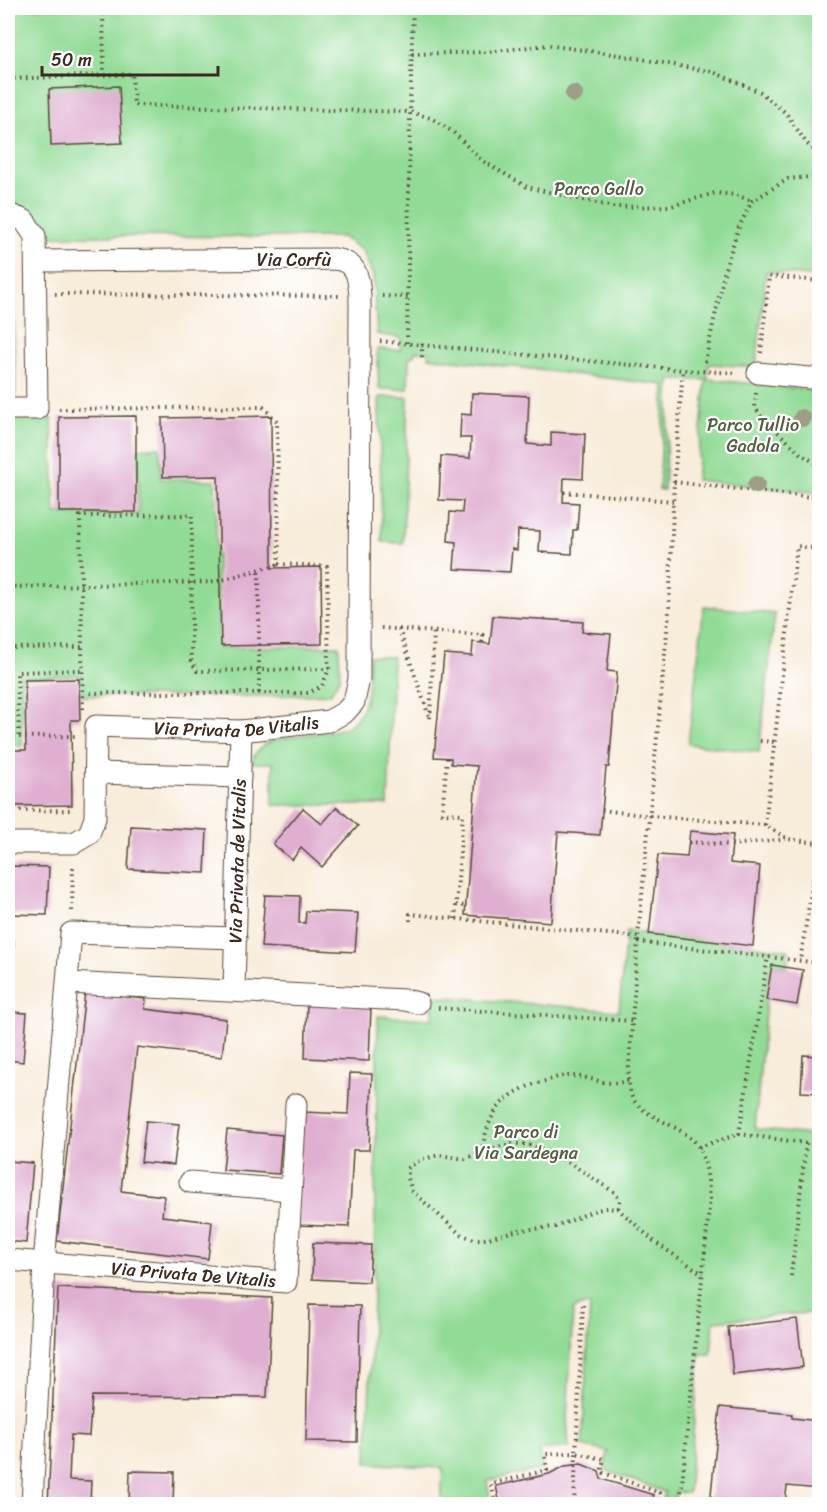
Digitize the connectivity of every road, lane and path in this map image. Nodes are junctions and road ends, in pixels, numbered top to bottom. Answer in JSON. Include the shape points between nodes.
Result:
{"nodes":[{"id":1,"x":102,"y":8,"type":"edge"},
{"id":2,"x":413,"y":8,"type":"edge"},
{"id":3,"x":777,"y":8,"type":"edge"},
{"id":4,"x":819,"y":14,"type":"edge"},
{"id":5,"x":412,"y":54,"type":"junction"},
{"id":6,"x":104,"y":75,"type":"junction"},
{"id":7,"x":8,"y":79,"type":"edge"},
{"id":8,"x":410,"y":112,"type":"junction"},
{"id":9,"x":819,"y":154,"type":"edge"},
{"id":10,"x":819,"y":176,"type":"edge"},
{"id":11,"x":752,"y":201,"type":"junction"},
{"id":12,"x":8,"y":214,"type":"edge"},
{"id":13,"x":37,"y":261,"type":"junction"},
{"id":14,"x":36,"y":294,"type":"junction"},
{"id":15,"x":360,"y":296,"type":"junction"},
{"id":16,"x":408,"y":297,"type":"junction"},
{"id":17,"x":360,"y":327,"type":"junction"},
{"id":18,"x":407,"y":343,"type":"junction"},
{"id":19,"x":422,"y":344,"type":"junction"},
{"id":20,"x":422,"y":357,"type":"dead end"},
{"id":21,"x":705,"y":362,"type":"dead end"},
{"id":22,"x":683,"y":370,"type":"junction"},
{"id":23,"x":758,"y":373,"type":"joint"},
{"id":24,"x":819,"y":379,"type":"edge"},
{"id":25,"x":8,"y":409,"type":"edge"},
{"id":26,"x":37,"y":409,"type":"junction"},
{"id":27,"x":674,"y":482,"type":"junction"},
{"id":28,"x":564,"y":492,"type":"dead end"},
{"id":29,"x":819,"y":498,"type":"edge"},
{"id":30,"x":673,"y":501,"type":"junction"},
{"id":31,"x":819,"y":549,"type":"edge"},
{"id":32,"x":279,"y":564,"type":"junction"},
{"id":33,"x":361,"y":569,"type":"joint"},
{"id":34,"x":259,"y":570,"type":"junction"},
{"id":35,"x":192,"y":584,"type":"junction"},
{"id":36,"x":81,"y":585,"type":"junction"},
{"id":37,"x":8,"y":587,"type":"edge"},
{"id":38,"x":434,"y":631,"type":"junction"},
{"id":39,"x":482,"y":643,"type":"dead end"},
{"id":40,"x":83,"y":647,"type":"junction"},
{"id":41,"x":8,"y":648,"type":"edge"},
{"id":42,"x":329,"y":669,"type":"junction"},
{"id":43,"x":83,"y":670,"type":"junction"},
{"id":44,"x":259,"y":670,"type":"junction"},
{"id":45,"x":86,"y":693,"type":"dead end"},
{"id":46,"x":259,"y":693,"type":"junction"},
{"id":47,"x":84,"y":712,"type":"dead end"},
{"id":48,"x":75,"y":729,"type":"dead end"},
{"id":49,"x":242,"y":731,"type":"junction"},
{"id":50,"x":75,"y":735,"type":"junction"},
{"id":51,"x":8,"y":736,"type":"edge"},
{"id":52,"x":19,"y":737,"type":"junction"},
{"id":53,"x":760,"y":741,"type":"dead end"},
{"id":54,"x":775,"y":742,"type":"junction"},
{"id":55,"x":75,"y":746,"type":"dead end"},
{"id":56,"x":447,"y":758,"type":"dead end"},
{"id":57,"x":96,"y":773,"type":"junction"},
{"id":58,"x":240,"y":777,"type":"junction"},
{"id":59,"x":76,"y":800,"type":"dead end"},
{"id":60,"x":602,"y":810,"type":"dead end"},
{"id":61,"x":8,"y":811,"type":"edge"},
{"id":62,"x":651,"y":816,"type":"junction"},
{"id":63,"x":765,"y":825,"type":"junction"},
{"id":64,"x":788,"y":839,"type":"junction"},
{"id":65,"x":689,"y":842,"type":"dead end"},
{"id":66,"x":8,"y":843,"type":"edge"},
{"id":67,"x":74,"y":843,"type":"junction"},
{"id":68,"x":456,"y":905,"type":"junction"},
{"id":69,"x":465,"y":906,"type":"dead end"},
{"id":70,"x":455,"y":918,"type":"junction"},
{"id":71,"x":410,"y":921,"type":"dead end"},
{"id":72,"x":71,"y":933,"type":"junction"},
{"id":73,"x":236,"y":938,"type":"junction"},
{"id":74,"x":638,"y":939,"type":"junction"},
{"id":75,"x":768,"y":956,"type":"junction"},
{"id":76,"x":800,"y":961,"type":"junction"},
{"id":77,"x":819,"y":963,"type":"edge"},
{"id":78,"x":68,"y":983,"type":"junction"},
{"id":79,"x":234,"y":990,"type":"junction"},
{"id":80,"x":418,"y":1003,"type":"joint"},
{"id":81,"x":632,"y":1022,"type":"junction"},
{"id":82,"x":631,"y":1039,"type":"junction"},
{"id":83,"x":637,"y":1039,"type":"dead end"},
{"id":84,"x":628,"y":1081,"type":"junction"},
{"id":85,"x":296,"y":1104,"type":"dead end"},
{"id":86,"x":739,"y":1134,"type":"junction"},
{"id":87,"x":806,"y":1143,"type":"junction"},
{"id":88,"x":819,"y":1144,"type":"edge"},
{"id":89,"x":699,"y":1147,"type":"junction"},
{"id":90,"x":482,"y":1151,"type":"junction"},
{"id":91,"x":190,"y":1182,"type":"dead end"},
{"id":92,"x":291,"y":1190,"type":"junction"},
{"id":93,"x":618,"y":1209,"type":"junction"},
{"id":94,"x":8,"y":1260,"type":"edge"},
{"id":95,"x":44,"y":1264,"type":"junction"},
{"id":96,"x":703,"y":1274,"type":"junction"},
{"id":97,"x":791,"y":1276,"type":"dead end"},
{"id":98,"x":584,"y":1305,"type":"dead end"},
{"id":99,"x":576,"y":1454,"type":"junction"},
{"id":100,"x":657,"y":1502,"type":"edge"},
{"id":101,"x":680,"y":1503,"type":"edge"},
{"id":102,"x":32,"y":1504,"type":"edge"},
{"id":103,"x":496,"y":1504,"type":"edge"},
{"id":104,"x":574,"y":1504,"type":"edge"}],
"edges":[{"from":1,"to":6,"type":"path"},
{"from":2,"to":5,"type":"path"},
{"from":3,"to":4,"type":"path"},
{"from":5,"to":8,"type":"path"},
{"from":5,"to":9,"type":"path","via":[[547,45],[713,72],[760,92],[786,113],[807,144]]},
{"from":6,"to":7,"type":"path"},
{"from":6,"to":8,"type":"path","via":[[132,74],[134,105]]},
{"from":8,"to":11,"type":"path","via":[[431,118],[453,132],[481,160],[527,187],[614,207],[671,206],[715,193]]},
{"from":8,"to":16,"type":"path"},
{"from":10,"to":11,"type":"path","via":[[788,179]]},
{"from":11,"to":21,"type":"path","via":[[725,269]]},
{"from":12,"to":13,"type":"street","via":[[24,220],[35,236]]},
{"from":13,"to":14,"type":"street"},
{"from":13,"to":15,"type":"street","name":"Via Corfù","via":[[346,261],[355,270]]},
{"from":14,"to":15,"type":"path"},
{"from":14,"to":26,"type":"street"},
{"from":15,"to":16,"type":"path"},
{"from":15,"to":17,"type":"street","name":"Via Corfù"},
{"from":16,"to":18,"type":"path"},
{"from":17,"to":18,"type":"path","via":[[380,341]]},
{"from":17,"to":33,"type":"street","name":"Via Corfù"},
{"from":18,"to":19,"type":"path"},
{"from":19,"to":20,"type":"path"},
{"from":19,"to":22,"type":"path"},
{"from":22,"to":23,"type":"path"},
{"from":22,"to":27,"type":"path"},
{"from":23,"to":24,"type":"street"},
{"from":25,"to":26,"type":"street"},
{"from":26,"to":32,"type":"path","via":[[263,407],[277,421]]},
{"from":27,"to":29,"type":"path"},
{"from":27,"to":30,"type":"path"},
{"from":28,"to":30,"type":"path"},
{"from":30,"to":62,"type":"path","via":[[669,611]]},
{"from":31,"to":54,"type":"path","via":[[797,546]]},
{"from":32,"to":34,"type":"path"},
{"from":32,"to":42,"type":"path","via":[[327,566]]},
{"from":33,"to":49,"type":"street","name":"Via Privata De Vitalis","via":[[359,679],[354,702],[329,721]]},
{"from":34,"to":35,"type":"path"},
{"from":34,"to":44,"type":"path"},
{"from":35,"to":36,"type":"path"},
{"from":35,"to":36,"type":"path","via":[[192,515],[80,516]]},
{"from":35,"to":44,"type":"path","via":[[191,660],[197,671]]},
{"from":36,"to":37,"type":"path"},
{"from":36,"to":40,"type":"path"},
{"from":38,"to":38,"type":"path","via":[[430,708],[430,719],[399,629]]},
{"from":38,"to":39,"type":"path","via":[[483,635]]},
{"from":40,"to":41,"type":"path"},
{"from":40,"to":43,"type":"path"},
{"from":42,"to":44,"type":"path"},
{"from":42,"to":46,"type":"path","via":[[322,686],[308,693]]},
{"from":43,"to":47,"type":"path"},
{"from":43,"to":52,"type":"path","via":[[17,672]]},
{"from":44,"to":46,"type":"path"},
{"from":45,"to":46,"type":"path"},
{"from":48,"to":50,"type":"path"},
{"from":49,"to":57,"type":"street","name":"Via Privata De Vitalis","via":[[96,726]]},
{"from":49,"to":58,"type":"street","name":"Via Privata de Vitalis"},
{"from":50,"to":52,"type":"path"},
{"from":50,"to":55,"type":"path"},
{"from":51,"to":52,"type":"path"},
{"from":53,"to":54,"type":"path"},
{"from":54,"to":63,"type":"path"},
{"from":56,"to":68,"type":"path","via":[[442,813],[463,814]]},
{"from":57,"to":58,"type":"street","name":"Via Privata De Vitalis"},
{"from":57,"to":67,"type":"street","name":"Via Privata De Vitalis","via":[[95,818],[89,834]]},
{"from":58,"to":73,"type":"street","name":"Via Privata de Vitalis"},
{"from":59,"to":61,"type":"path","via":[[76,810]]},
{"from":60,"to":62,"type":"path"},
{"from":62,"to":63,"type":"path"},
{"from":62,"to":74,"type":"path"},
{"from":63,"to":64,"type":"path"},
{"from":64,"to":65,"type":"path","via":[[732,845]]},
{"from":64,"to":76,"type":"path","via":[[819,843]]},
{"from":66,"to":67,"type":"street"},
{"from":67,"to":72,"type":"path"},
{"from":68,"to":69,"type":"path"},
{"from":68,"to":70,"type":"path"},
{"from":70,"to":71,"type":"path","via":[[410,914]]},
{"from":70,"to":74,"type":"path"},
{"from":72,"to":73,"type":"street","name":"Via Privata De Vitalis"},
{"from":72,"to":78,"type":"street"},
{"from":73,"to":79,"type":"street","name":"Via Privata de Vitalis"},
{"from":74,"to":75,"type":"path"},
{"from":74,"to":81,"type":"path"},
{"from":75,"to":76,"type":"path"},
{"from":75,"to":86,"type":"path"},
{"from":76,"to":77,"type":"path"},
{"from":78,"to":79,"type":"street"},
{"from":78,"to":95,"type":"street"},
{"from":79,"to":80,"type":"street"},
{"from":80,"to":81,"type":"path"},
{"from":81,"to":82,"type":"path"},
{"from":82,"to":83,"type":"path"},
{"from":82,"to":84,"type":"path"},
{"from":84,"to":89,"type":"path","via":[[632,1098],[641,1107]]},
{"from":84,"to":90,"type":"path","via":[[603,1084],[586,1077],[566,1076],[521,1088],[491,1117]]},
{"from":85,"to":92,"type":"street","name":"Via Privata De Vitalis"},
{"from":86,"to":87,"type":"path"},
{"from":86,"to":89,"type":"path"},
{"from":87,"to":88,"type":"path"},
{"from":87,"to":97,"type":"path"},
{"from":89,"to":96,"type":"path","via":[[710,1198]]},
{"from":90,"to":93,"type":"path","via":[[513,1144],[532,1145],[614,1192],[620,1200]]},
{"from":90,"to":93,"type":"path","via":[[465,1159],[440,1155],[408,1168],[412,1191],[460,1234],[484,1239],[519,1230],[556,1227],[593,1211]]},
{"from":91,"to":92,"type":"street"},
{"from":92,"to":95,"type":"street","name":"Via Privata De Vitalis","via":[[286,1282]]},
{"from":93,"to":96,"type":"path","via":[[656,1243]]},
{"from":94,"to":95,"type":"street"},
{"from":95,"to":102,"type":"street"},
{"from":96,"to":101,"type":"path"},
{"from":98,"to":99,"type":"path"},
{"from":99,"to":100,"type":"path","via":[[604,1459],[601,1472],[660,1493]]},
{"from":99,"to":103,"type":"path","via":[[545,1454],[547,1470],[491,1484]]},
{"from":99,"to":104,"type":"path"},
{"from":100,"to":101,"type":"path"}]}
